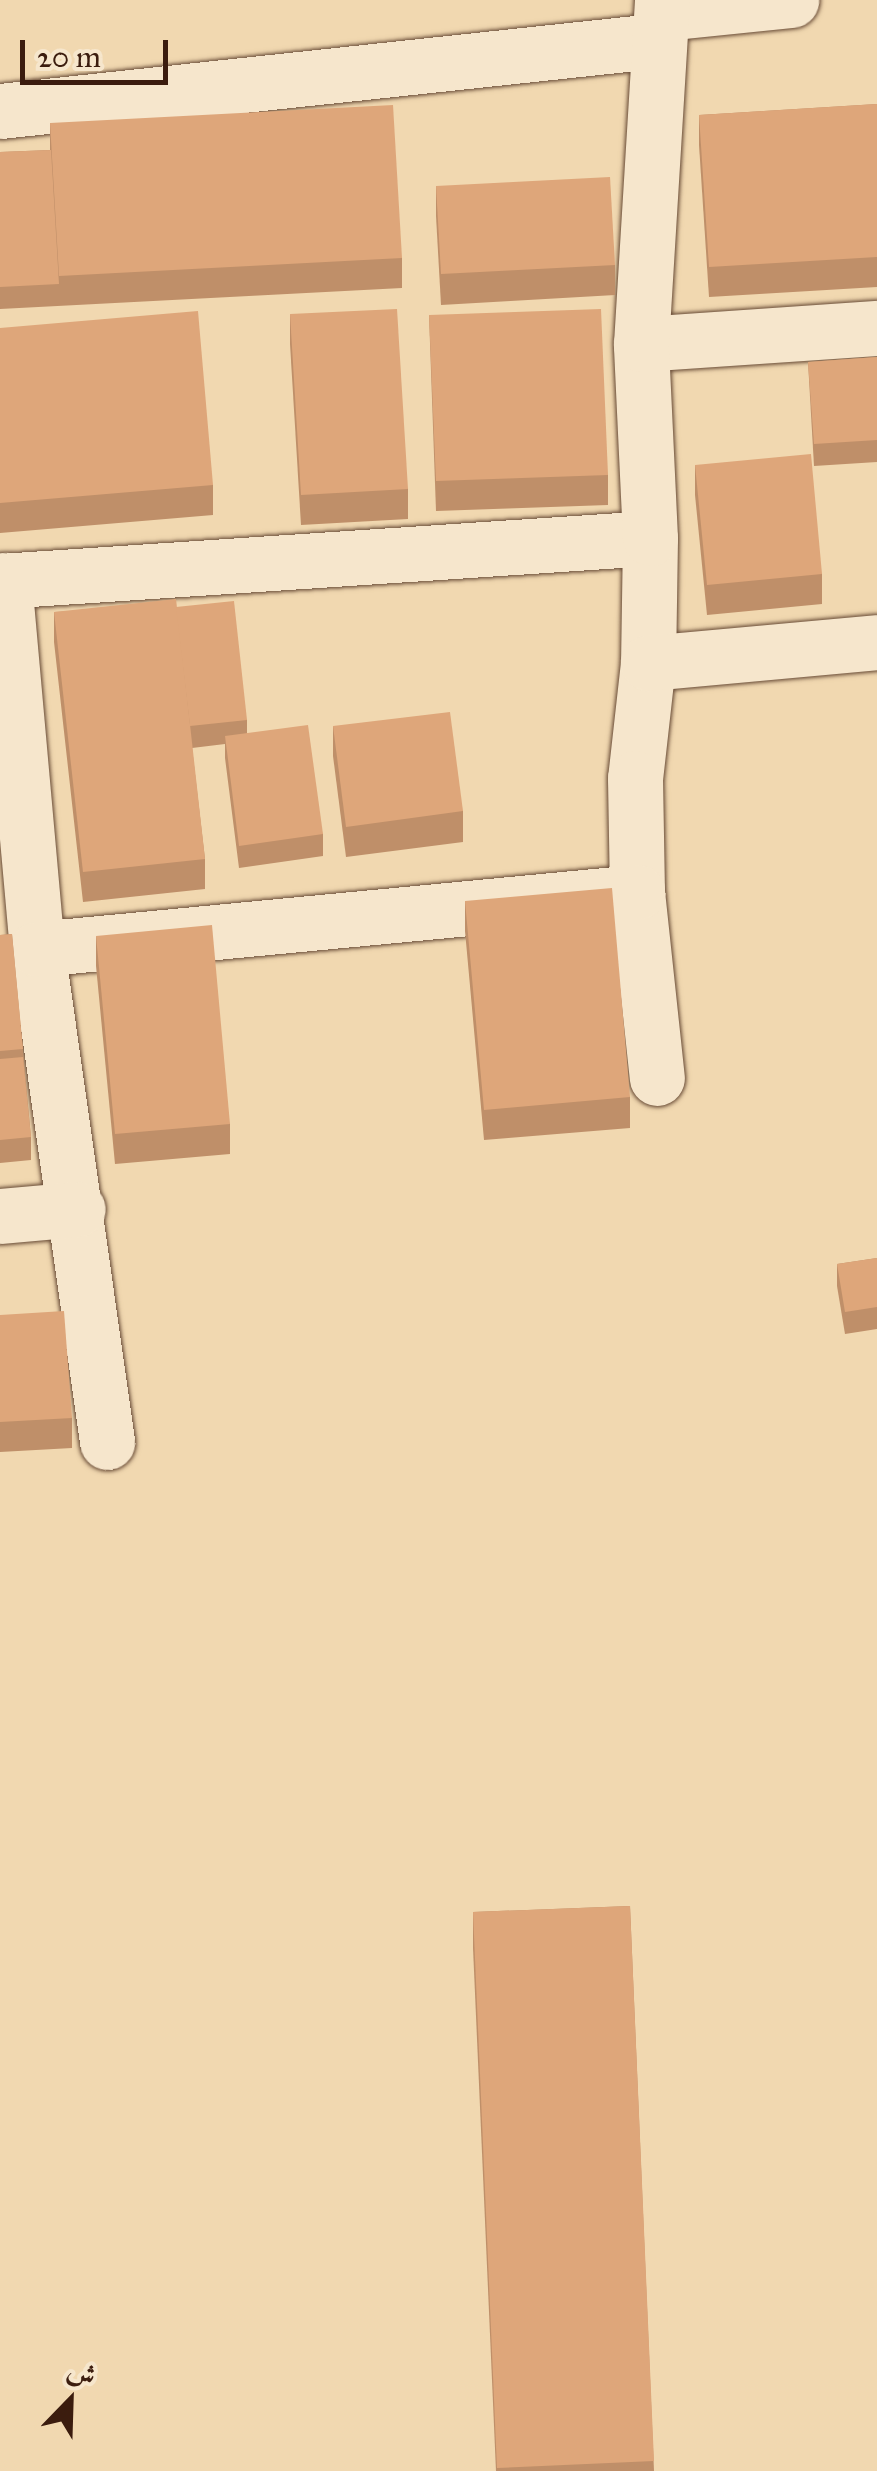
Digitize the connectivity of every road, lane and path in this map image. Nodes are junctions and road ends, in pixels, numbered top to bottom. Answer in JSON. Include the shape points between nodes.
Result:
{"nodes":[{"id":1,"x":791,"y":0,"type":"edge"},
{"id":2,"x":660,"y":18,"type":"edge"},
{"id":3,"x":0,"y":111,"type":"edge"},
{"id":4,"x":877,"y":328,"type":"edge"},
{"id":5,"x":641,"y":344,"type":"junction"},
{"id":6,"x":650,"y":538,"type":"junction"},
{"id":7,"x":2,"y":580,"type":"edge"},
{"id":8,"x":877,"y":642,"type":"edge"},
{"id":9,"x":648,"y":663,"type":"junction"},
{"id":10,"x":637,"y":892,"type":"junction"},
{"id":11,"x":37,"y":948,"type":"junction"},
{"id":12,"x":657,"y":1078,"type":"dead end"},
{"id":13,"x":78,"y":1210,"type":"junction"},
{"id":14,"x":0,"y":1216,"type":"edge"},
{"id":15,"x":107,"y":1442,"type":"dead end"}],
"edges":[{"from":1,"to":2,"type":"street"},
{"from":2,"to":3,"type":"street"},
{"from":2,"to":5,"type":"street"},
{"from":4,"to":5,"type":"street"},
{"from":5,"to":6,"type":"street"},
{"from":6,"to":7,"type":"street"},
{"from":6,"to":9,"type":"street"},
{"from":7,"to":11,"type":"street"},
{"from":8,"to":9,"type":"street"},
{"from":9,"to":10,"type":"street","via":[[634,778]]},
{"from":10,"to":11,"type":"street"},
{"from":10,"to":12,"type":"street"},
{"from":11,"to":13,"type":"street"},
{"from":13,"to":14,"type":"street"},
{"from":13,"to":15,"type":"street"}]}
